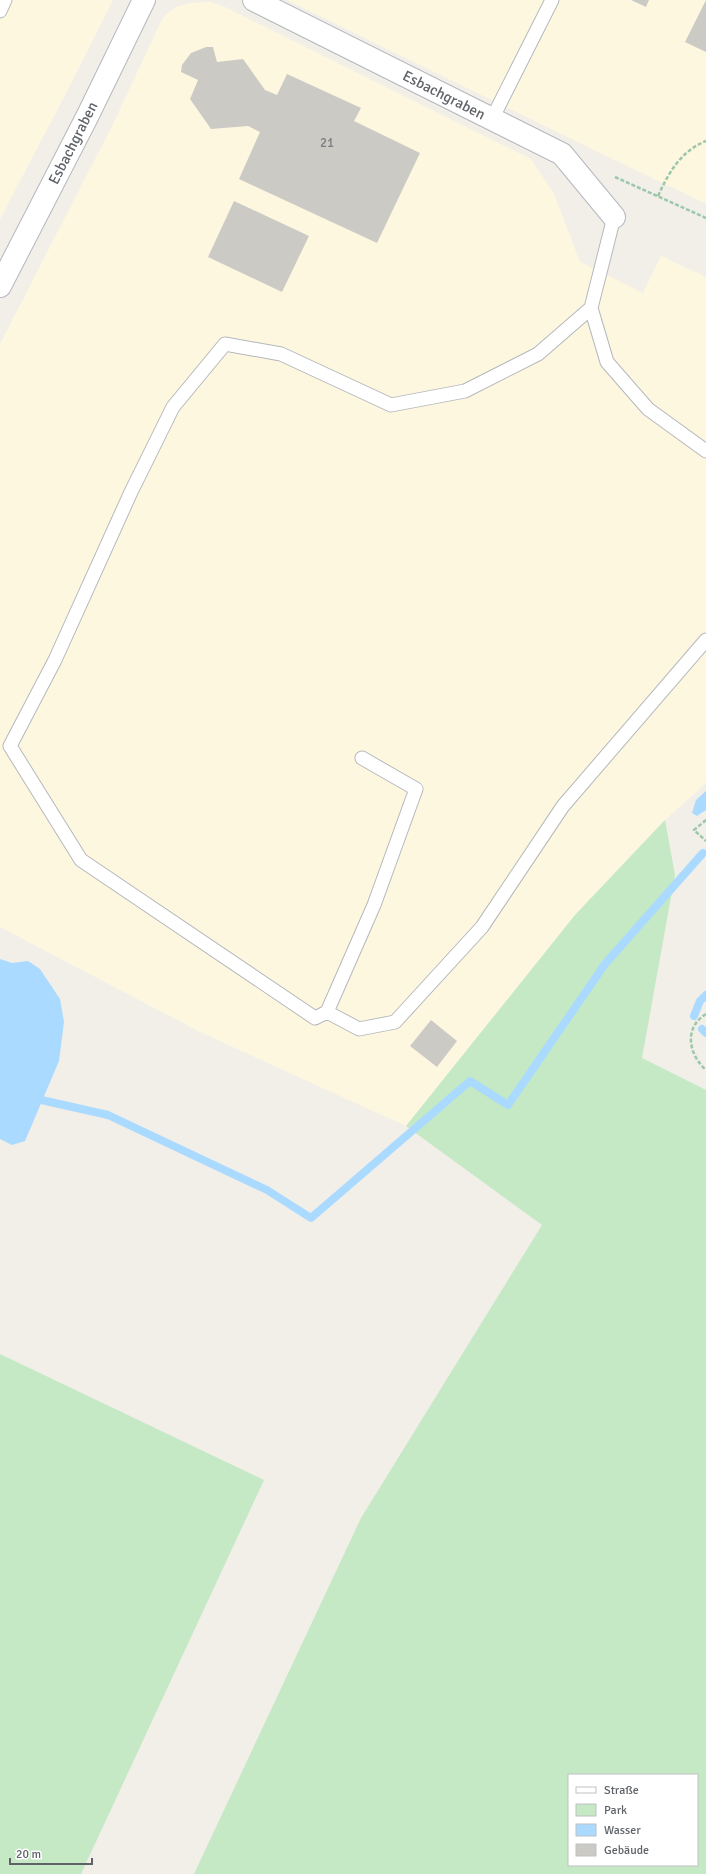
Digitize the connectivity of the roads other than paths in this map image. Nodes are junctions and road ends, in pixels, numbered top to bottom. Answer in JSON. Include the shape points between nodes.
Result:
{"nodes":[{"id":1,"x":5,"y":0,"type":"edge"},
{"id":2,"x":144,"y":0,"type":"edge"},
{"id":3,"x":254,"y":0,"type":"edge"},
{"id":4,"x":552,"y":0,"type":"edge"},
{"id":5,"x":0,"y":12,"type":"edge"},
{"id":6,"x":492,"y":119,"type":"junction"},
{"id":7,"x":614,"y":217,"type":"joint"},
{"id":8,"x":0,"y":286,"type":"edge"},
{"id":9,"x":591,"y":308,"type":"junction"},
{"id":10,"x":706,"y":451,"type":"edge"},
{"id":11,"x":706,"y":640,"type":"edge"},
{"id":12,"x":362,"y":758,"type":"dead end"},
{"id":13,"x":327,"y":1012,"type":"junction"}],
"edges":[{"from":1,"to":5,"type":"lane"},
{"from":2,"to":8,"type":"street","name":"Esbachgraben"},
{"from":3,"to":6,"type":"street","name":"Esbachgraben"},
{"from":4,"to":6,"type":"lane"},
{"from":6,"to":7,"type":"street","name":"Esbachgraben","via":[[562,154]]},
{"from":7,"to":9,"type":"lane"},
{"from":9,"to":10,"type":"lane","via":[[607,362],[648,409]]},
{"from":9,"to":13,"type":"lane","via":[[538,354],[465,391],[391,405],[281,354],[225,344],[173,407],[131,492],[55,660],[10,746],[82,860],[315,1018]]},
{"from":11,"to":13,"type":"lane","via":[[563,806],[482,927],[395,1022],[359,1029]]},
{"from":12,"to":13,"type":"lane","via":[[416,789],[374,905]]}]}
